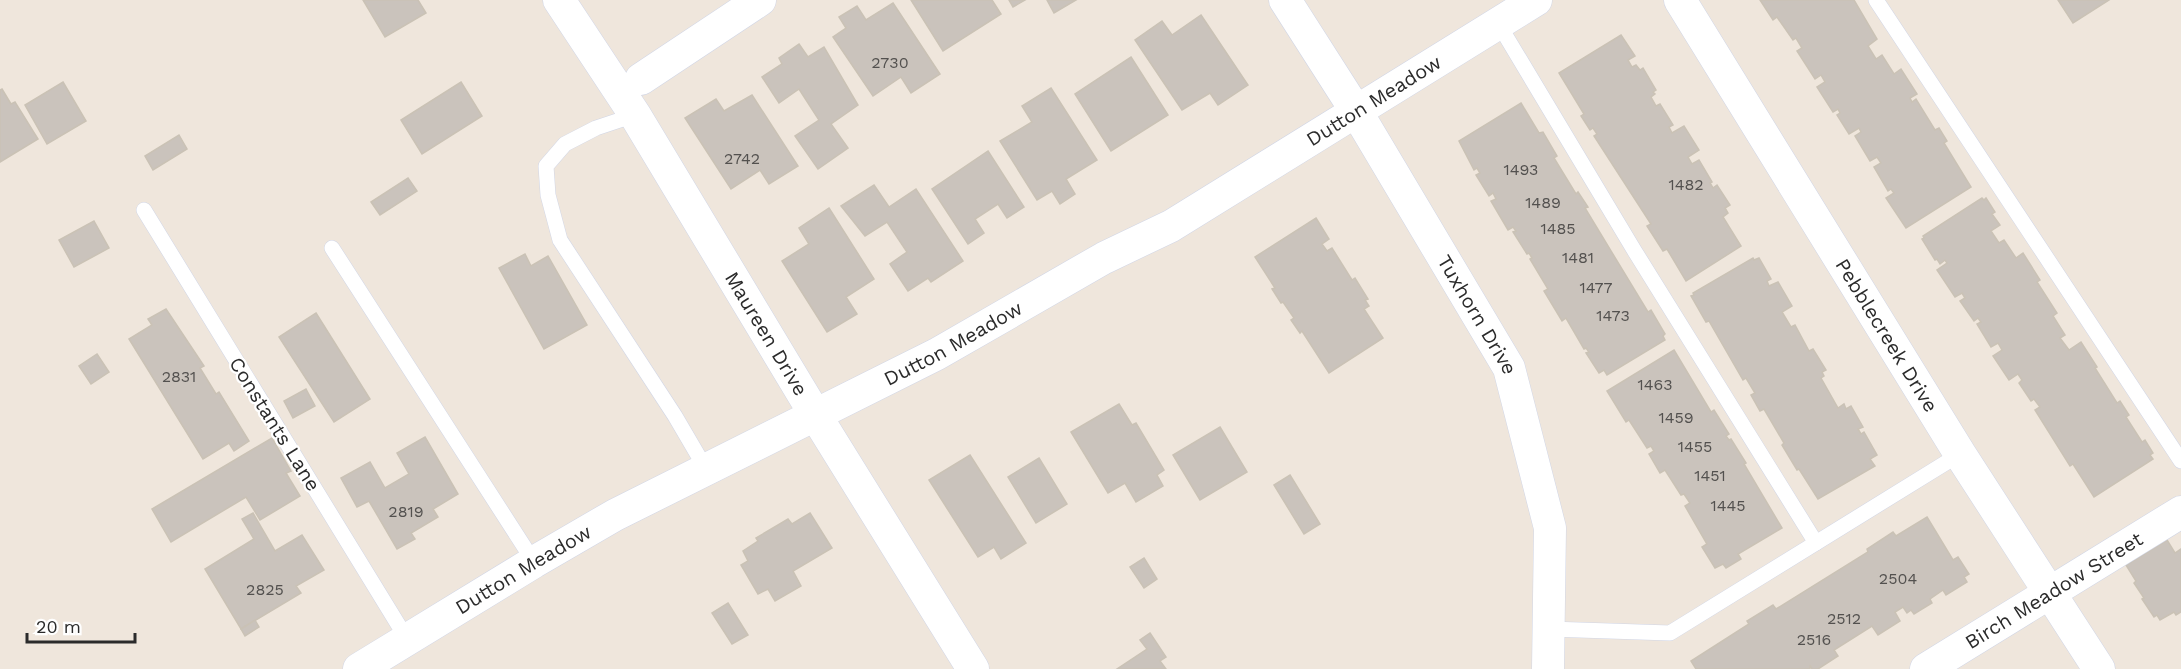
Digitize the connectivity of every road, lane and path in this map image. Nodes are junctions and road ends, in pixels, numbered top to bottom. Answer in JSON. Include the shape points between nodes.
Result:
{"nodes":[{"id":1,"x":559,"y":0,"type":"edge"},
{"id":2,"x":760,"y":0,"type":"edge"},
{"id":3,"x":1285,"y":0,"type":"edge"},
{"id":4,"x":1536,"y":0,"type":"edge"},
{"id":5,"x":1680,"y":0,"type":"edge"},
{"id":6,"x":1876,"y":0,"type":"edge"},
{"id":7,"x":1498,"y":23,"type":"junction"},
{"id":8,"x":641,"y":78,"type":"dead end"},
{"id":9,"x":1356,"y":111,"type":"junction"},
{"id":10,"x":635,"y":115,"type":"junction"},
{"id":11,"x":144,"y":210,"type":"dead end"},
{"id":12,"x":332,"y":248,"type":"dead end"},
{"id":13,"x":816,"y":416,"type":"junction"},
{"id":14,"x":1960,"y":454,"type":"junction"},
{"id":15,"x":2181,"y":461,"type":"edge"},
{"id":16,"x":706,"y":469,"type":"junction"},
{"id":17,"x":2181,"y":512,"type":"edge"},
{"id":18,"x":1816,"y":543,"type":"junction"},
{"id":19,"x":534,"y":562,"type":"junction"},
{"id":20,"x":2049,"y":593,"type":"junction"},
{"id":21,"x":1549,"y":629,"type":"junction"},
{"id":22,"x":407,"y":639,"type":"junction"},
{"id":23,"x":359,"y":669,"type":"edge"},
{"id":24,"x":973,"y":669,"type":"edge"},
{"id":25,"x":1548,"y":669,"type":"edge"},
{"id":26,"x":1926,"y":669,"type":"edge"},
{"id":27,"x":2099,"y":669,"type":"edge"}],
"edges":[{"from":1,"to":10,"type":"street","name":"Maureen Drive"},
{"from":2,"to":8,"type":"street"},
{"from":3,"to":9,"type":"street","name":"Tuxhorn Drive"},
{"from":4,"to":7,"type":"street","name":"Dutton Meadow"},
{"from":5,"to":14,"type":"street","name":"Pebblecreek Drive"},
{"from":6,"to":15,"type":"lane"},
{"from":7,"to":9,"type":"street","name":"Dutton Meadow"},
{"from":7,"to":18,"type":"lane"},
{"from":9,"to":13,"type":"street","name":"Dutton Meadow","via":[[1171,226],[1104,258],[937,354]]},
{"from":9,"to":21,"type":"street","name":"Tuxhorn Drive","via":[[1509,368],[1550,528]]},
{"from":10,"to":13,"type":"street","name":"Maureen Drive"},
{"from":10,"to":16,"type":"lane","via":[[565,144],[546,166],[548,195],[560,240]]},
{"from":11,"to":22,"type":"lane","name":"Constants Lane"},
{"from":12,"to":19,"type":"lane"},
{"from":13,"to":16,"type":"street","name":"Dutton Meadow"},
{"from":13,"to":24,"type":"street","name":"Maureen Drive"},
{"from":14,"to":18,"type":"lane"},
{"from":14,"to":20,"type":"street","name":"Pebblecreek Drive"},
{"from":16,"to":19,"type":"street","name":"Dutton Meadow"},
{"from":17,"to":20,"type":"street","name":"Birch Meadow Street"},
{"from":18,"to":21,"type":"lane","via":[[1670,633]]},
{"from":19,"to":22,"type":"street","name":"Dutton Meadow"},
{"from":20,"to":26,"type":"street","name":"Birch Meadow Street"},
{"from":20,"to":27,"type":"street","name":"Pebblecreek Drive"},
{"from":21,"to":25,"type":"street","name":"Tuxhorn Drive"},
{"from":22,"to":23,"type":"street","name":"Dutton Meadow"}]}
